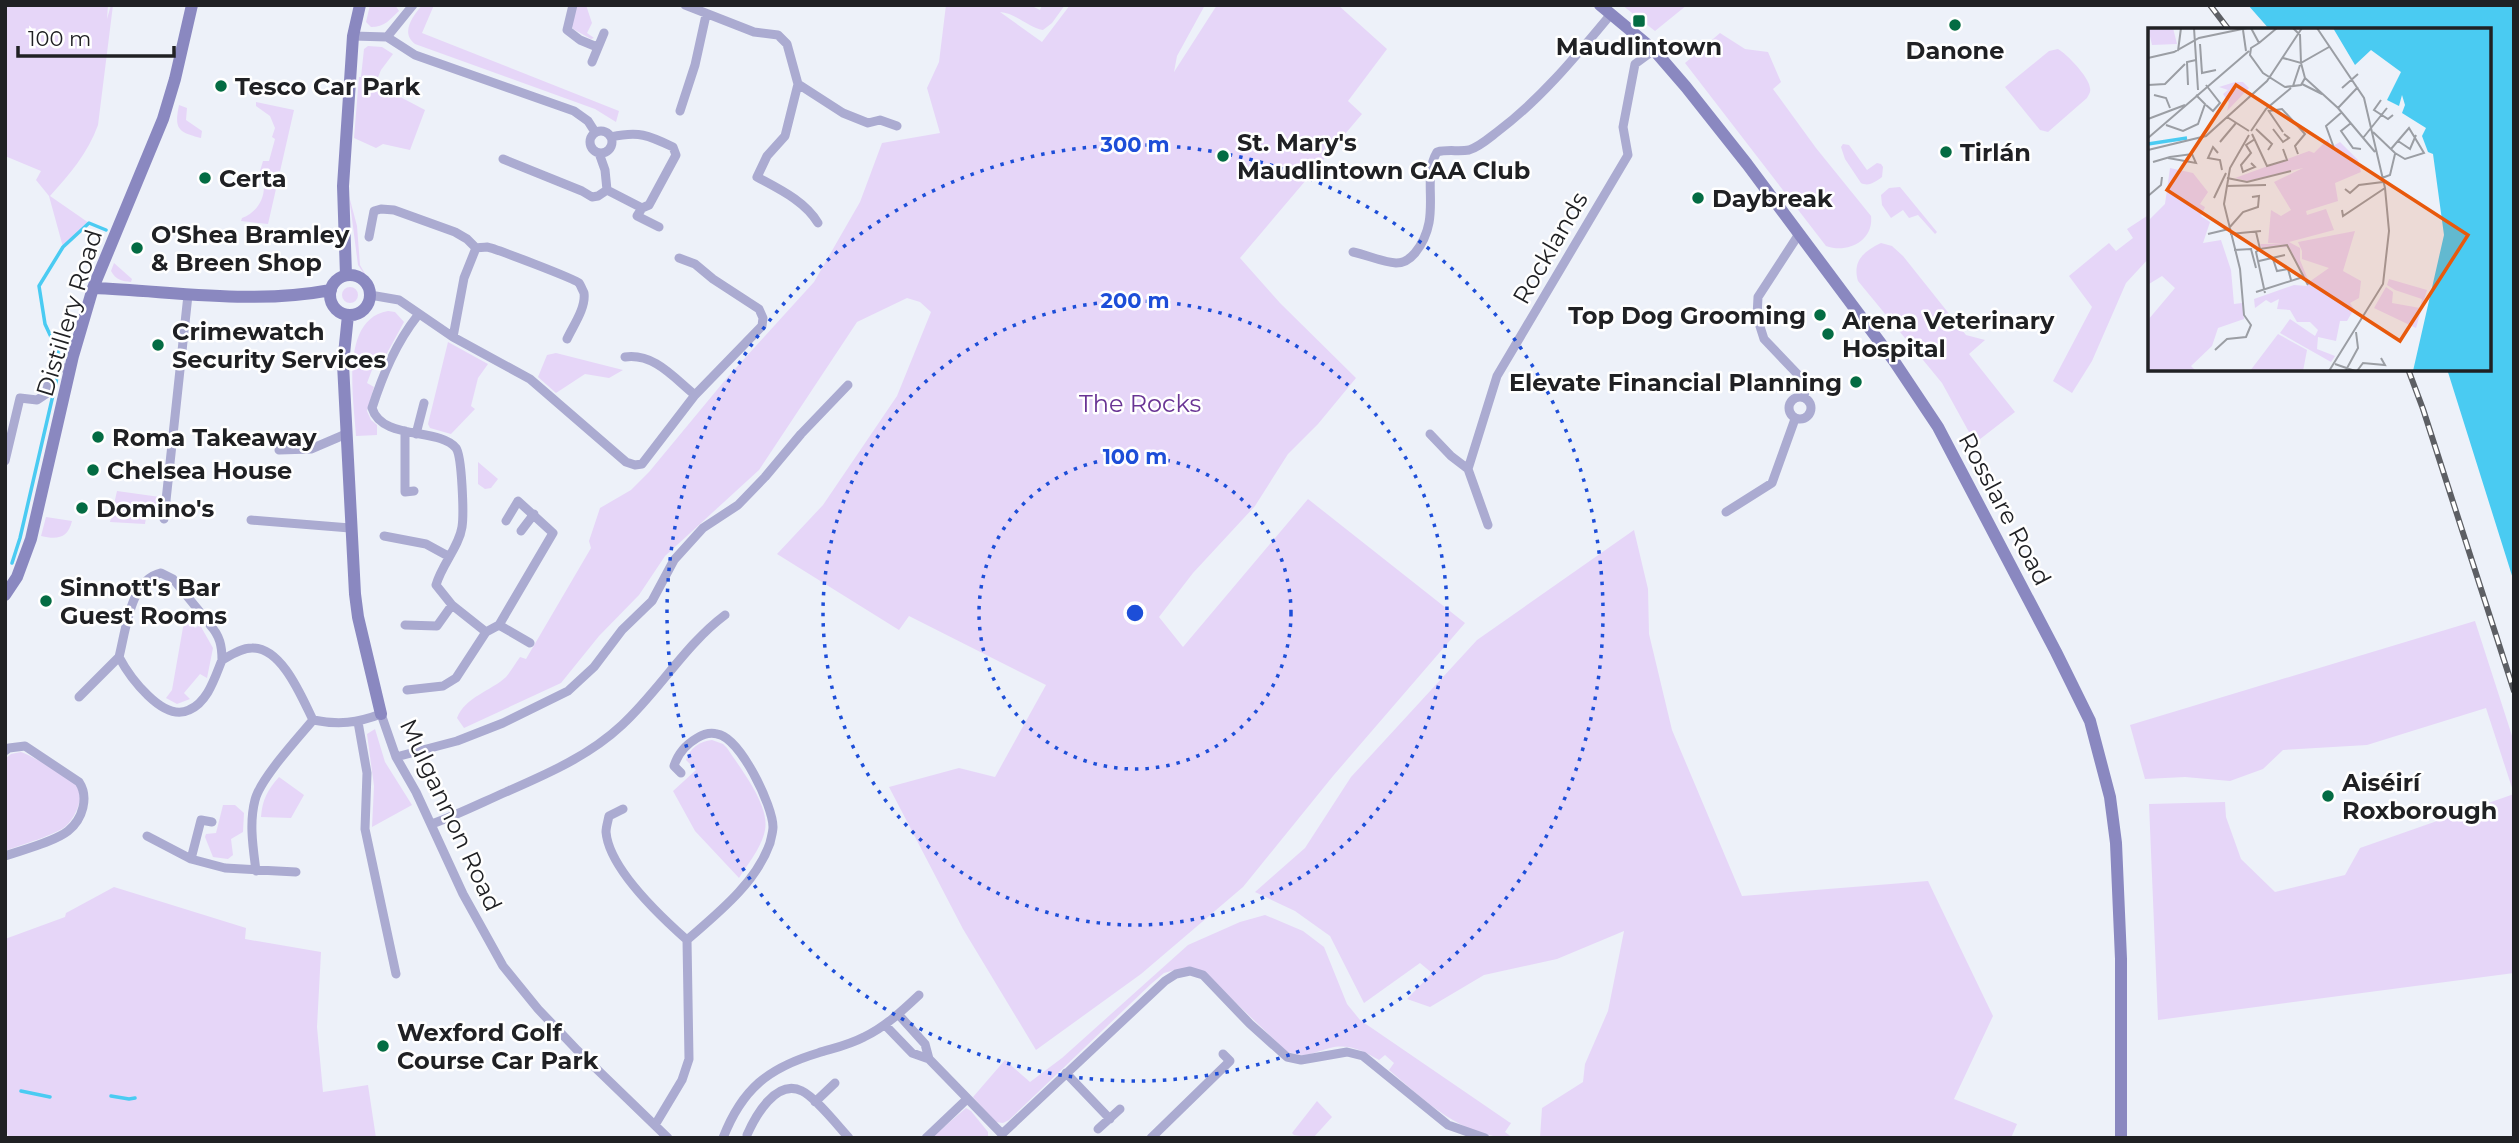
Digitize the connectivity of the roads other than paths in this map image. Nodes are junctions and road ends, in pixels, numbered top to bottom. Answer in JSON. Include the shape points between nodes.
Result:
{"nodes":[{"id":1,"x":192,"y":5,"type":"edge"},
{"id":2,"x":360,"y":5,"type":"edge"},
{"id":3,"x":413,"y":5,"type":"edge"},
{"id":4,"x":573,"y":5,"type":"edge"},
{"id":5,"x":685,"y":5,"type":"edge"},
{"id":6,"x":1600,"y":5,"type":"edge"},
{"id":7,"x":1611,"y":14,"type":"junction"},
{"id":8,"x":706,"y":15,"type":"junction"},
{"id":9,"x":604,"y":33,"type":"dead end"},
{"id":10,"x":353,"y":36,"type":"junction"},
{"id":11,"x":387,"y":37,"type":"junction"},
{"id":12,"x":597,"y":47,"type":"junction"},
{"id":13,"x":1654,"y":50,"type":"junction"},
{"id":14,"x":592,"y":62,"type":"dead end"},
{"id":15,"x":798,"y":84,"type":"junction"},
{"id":16,"x":680,"y":111,"type":"dead end"},
{"id":17,"x":897,"y":125,"type":"dead end"},
{"id":18,"x":595,"y":132,"type":"junction"},
{"id":19,"x":611,"y":137,"type":"junction"},
{"id":20,"x":598,"y":153,"type":"junction"},
{"id":21,"x":503,"y":159,"type":"dead end"},
{"id":22,"x":607,"y":190,"type":"junction"},
{"id":23,"x":642,"y":208,"type":"junction"},
{"id":24,"x":818,"y":223,"type":"dead end"},
{"id":25,"x":659,"y":227,"type":"dead end"},
{"id":26,"x":1799,"y":234,"type":"junction"},
{"id":27,"x":369,"y":237,"type":"dead end"},
{"id":28,"x":476,"y":248,"type":"junction"},
{"id":29,"x":1353,"y":252,"type":"dead end"},
{"id":30,"x":679,"y":258,"type":"dead end"},
{"id":31,"x":346,"y":275,"type":"junction"},
{"id":32,"x":93,"y":288,"type":"junction"},
{"id":33,"x":331,"y":290,"type":"junction"},
{"id":34,"x":188,"y":295,"type":"junction"},
{"id":35,"x":370,"y":295,"type":"junction"},
{"id":36,"x":418,"y":315,"type":"junction"},
{"id":37,"x":348,"y":316,"type":"junction"},
{"id":38,"x":453,"y":337,"type":"junction"},
{"id":39,"x":567,"y":339,"type":"dead end"},
{"id":40,"x":625,"y":357,"type":"dead end"},
{"id":41,"x":62,"y":368,"type":"junction"},
{"id":42,"x":848,"y":385,"type":"dead end"},
{"id":43,"x":695,"y":395,"type":"junction"},
{"id":44,"x":1804,"y":397,"type":"junction"},
{"id":45,"x":424,"y":403,"type":"dead end"},
{"id":46,"x":1796,"y":419,"type":"junction"},
{"id":47,"x":405,"y":431,"type":"junction"},
{"id":48,"x":346,"y":434,"type":"junction"},
{"id":49,"x":416,"y":434,"type":"junction"},
{"id":50,"x":1430,"y":434,"type":"dead end"},
{"id":51,"x":279,"y":450,"type":"dead end"},
{"id":52,"x":5,"y":461,"type":"edge"},
{"id":53,"x":1468,"y":470,"type":"junction"},
{"id":54,"x":414,"y":491,"type":"dead end"},
{"id":55,"x":1726,"y":512,"type":"dead end"},
{"id":56,"x":534,"y":514,"type":"junction"},
{"id":57,"x":164,"y":519,"type":"dead end"},
{"id":58,"x":251,"y":520,"type":"dead end"},
{"id":59,"x":506,"y":521,"type":"dead end"},
{"id":60,"x":1488,"y":526,"type":"dead end"},
{"id":61,"x":350,"y":528,"type":"junction"},
{"id":62,"x":521,"y":531,"type":"dead end"},
{"id":63,"x":384,"y":536,"type":"dead end"},
{"id":64,"x":448,"y":556,"type":"junction"},
{"id":65,"x":5,"y":596,"type":"edge"},
{"id":66,"x":452,"y":605,"type":"junction"},
{"id":67,"x":200,"y":612,"type":"dead end"},
{"id":68,"x":724,"y":615,"type":"dead end"},
{"id":69,"x":211,"y":625,"type":"dead end"},
{"id":70,"x":405,"y":625,"type":"dead end"},
{"id":71,"x":499,"y":625,"type":"junction"},
{"id":72,"x":486,"y":632,"type":"junction"},
{"id":73,"x":530,"y":643,"type":"dead end"},
{"id":74,"x":119,"y":656,"type":"junction"},
{"id":75,"x":222,"y":660,"type":"junction"},
{"id":76,"x":407,"y":691,"type":"dead end"},
{"id":77,"x":79,"y":697,"type":"dead end"},
{"id":78,"x":381,"y":714,"type":"junction"},
{"id":79,"x":313,"y":720,"type":"junction"},
{"id":80,"x":358,"y":722,"type":"junction"},
{"id":81,"x":5,"y":751,"type":"edge"},
{"id":82,"x":396,"y":757,"type":"junction"},
{"id":83,"x":681,"y":773,"type":"dead end"},
{"id":84,"x":623,"y":809,"type":"dead end"},
{"id":85,"x":212,"y":822,"type":"dead end"},
{"id":86,"x":432,"y":824,"type":"junction"},
{"id":87,"x":147,"y":836,"type":"dead end"},
{"id":88,"x":5,"y":856,"type":"edge"},
{"id":89,"x":191,"y":859,"type":"junction"},
{"id":90,"x":256,"y":871,"type":"junction"},
{"id":91,"x":296,"y":872,"type":"dead end"},
{"id":92,"x":687,"y":940,"type":"junction"},
{"id":93,"x":397,"y":974,"type":"dead end"},
{"id":94,"x":919,"y":995,"type":"dead end"},
{"id":95,"x":898,"y":1014,"type":"junction"},
{"id":96,"x":885,"y":1025,"type":"junction"},
{"id":97,"x":1223,"y":1054,"type":"dead end"},
{"id":98,"x":929,"y":1059,"type":"junction"},
{"id":99,"x":1066,"y":1073,"type":"junction"},
{"id":100,"x":835,"y":1083,"type":"dead end"},
{"id":101,"x":967,"y":1100,"type":"junction"},
{"id":102,"x":815,"y":1102,"type":"junction"},
{"id":103,"x":1120,"y":1109,"type":"dead end"},
{"id":104,"x":1110,"y":1119,"type":"junction"},
{"id":105,"x":655,"y":1125,"type":"junction"},
{"id":106,"x":1098,"y":1129,"type":"dead end"},
{"id":107,"x":1463,"y":1134,"type":"edge"},
{"id":108,"x":747,"y":1135,"type":"dead end"},
{"id":109,"x":1000,"y":1136,"type":"edge"},
{"id":110,"x":667,"y":1138,"type":"edge"},
{"id":111,"x":723,"y":1138,"type":"edge"},
{"id":112,"x":849,"y":1138,"type":"edge"},
{"id":113,"x":926,"y":1138,"type":"edge"},
{"id":114,"x":1151,"y":1138,"type":"edge"},
{"id":115,"x":1485,"y":1138,"type":"edge"},
{"id":116,"x":2121,"y":1138,"type":"edge"}],
"edges":[{"from":1,"to":32,"type":"main road","name":"Distillery Road","via":[[163,119]]},
{"from":2,"to":10,"type":"main road"},
{"from":3,"to":11,"type":"street"},
{"from":4,"to":12,"type":"street","via":[[567,30]]},
{"from":5,"to":8,"type":"street"},
{"from":6,"to":7,"type":"main road","name":"Rosslare Road"},
{"from":7,"to":13,"type":"main road","name":"Rosslare Road"},
{"from":7,"to":29,"type":"street","via":[[1540,96],[1508,124],[1468,150],[1437,152],[1432,161],[1429,230],[1410,259],[1399,263]]},
{"from":8,"to":15,"type":"street","via":[[754,32],[778,35],[787,44]]},
{"from":8,"to":16,"type":"street"},
{"from":9,"to":12,"type":"street"},
{"from":10,"to":11,"type":"street"},
{"from":10,"to":31,"type":"main road","via":[[343,186]]},
{"from":11,"to":18,"type":"street","via":[[415,55],[574,111]]},
{"from":12,"to":14,"type":"street"},
{"from":13,"to":26,"type":"main road","name":"Rosslare Road"},
{"from":13,"to":53,"type":"street","name":"Rocklands","via":[[1635,64],[1623,127],[1628,155],[1497,376]]},
{"from":15,"to":17,"type":"street","via":[[843,113]]},
{"from":15,"to":24,"type":"street","via":[[785,136],[767,156],[757,177],[791,196]]},
{"from":18,"to":19,"type":"street","via":[[602,130]]},
{"from":18,"to":20,"type":"street","via":[[590,146]]},
{"from":19,"to":20,"type":"street","via":[[611,147]]},
{"from":19,"to":23,"type":"street","via":[[645,134],[673,147],[676,155],[649,205]]},
{"from":20,"to":22,"type":"street"},
{"from":21,"to":22,"type":"street","via":[[592,197]]},
{"from":22,"to":23,"type":"street"},
{"from":23,"to":25,"type":"street","via":[[637,216]]},
{"from":26,"to":44,"type":"street","via":[[1758,297],[1757,317],[1764,339],[1806,383]]},
{"from":26,"to":116,"type":"main road","name":"Rosslare Road","via":[[1895,361],[1938,427],[2090,721],[2110,797],[2116,843]]},
{"from":27,"to":28,"type":"street","via":[[374,211],[394,210],[455,232]]},
{"from":28,"to":38,"type":"street","via":[[464,278]]},
{"from":28,"to":39,"type":"street","via":[[502,251],[580,284],[583,302]]},
{"from":30,"to":43,"type":"street","via":[[695,264],[759,309],[763,318],[762,326]]},
{"from":31,"to":33,"type":"main road"},
{"from":31,"to":35,"type":"main road","via":[[362,279]]},
{"from":32,"to":34,"type":"main road"},
{"from":32,"to":41,"type":"main road","name":"Distillery Road"},
{"from":33,"to":34,"type":"main road","via":[[261,297]]},
{"from":33,"to":37,"type":"main road","via":[[333,307]]},
{"from":34,"to":57,"type":"street"},
{"from":35,"to":36,"type":"street","via":[[399,300]]},
{"from":35,"to":37,"type":"main road","via":[[362,311]]},
{"from":36,"to":38,"type":"street"},
{"from":36,"to":47,"type":"street","via":[[391,357],[372,408],[379,420]]},
{"from":37,"to":48,"type":"main road","name":"Mulgannon Road","via":[[343,364]]},
{"from":38,"to":43,"type":"street","via":[[530,379],[635,465],[642,464]]},
{"from":40,"to":43,"type":"street","via":[[651,359]]},
{"from":41,"to":52,"type":"street","via":[[46,394],[37,400],[20,398]]},
{"from":41,"to":65,"type":"main road","name":"Distillery Road","via":[[31,539]]},
{"from":42,"to":82,"type":"street","via":[[738,505],[703,528],[674,560],[653,601],[568,691],[491,728]]},
{"from":44,"to":46,"type":"street","via":[[1789,406]]},
{"from":44,"to":46,"type":"street","via":[[1811,413],[1803,420]]},
{"from":45,"to":49,"type":"street"},
{"from":46,"to":55,"type":"street","via":[[1772,483]]},
{"from":47,"to":49,"type":"street"},
{"from":47,"to":54,"type":"street","via":[[405,492]]},
{"from":48,"to":51,"type":"street","via":[[312,449]]},
{"from":48,"to":61,"type":"main road","name":"Mulgannon Road"},
{"from":49,"to":64,"type":"street","via":[[458,450],[462,527]]},
{"from":50,"to":53,"type":"street"},
{"from":53,"to":60,"type":"street"},
{"from":56,"to":59,"type":"street","via":[[518,501]]},
{"from":56,"to":62,"type":"street"},
{"from":56,"to":71,"type":"street","via":[[553,533]]},
{"from":58,"to":61,"type":"street"},
{"from":61,"to":78,"type":"main road","name":"Mulgannon Road","via":[[358,617]]},
{"from":63,"to":64,"type":"street","via":[[426,544]]},
{"from":64,"to":66,"type":"street","via":[[436,585]]},
{"from":66,"to":70,"type":"street","via":[[437,626]]},
{"from":66,"to":72,"type":"street"},
{"from":67,"to":74,"type":"street","via":[[173,579],[162,573],[153,575],[134,602]]},
{"from":68,"to":86,"type":"street","via":[[706,629],[621,726],[584,754]]},
{"from":69,"to":75,"type":"street","via":[[219,637]]},
{"from":71,"to":72,"type":"street"},
{"from":71,"to":73,"type":"street"},
{"from":72,"to":76,"type":"street","via":[[456,678],[443,686]]},
{"from":74,"to":75,"type":"street","via":[[151,698],[177,712],[189,710],[202,699]]},
{"from":74,"to":77,"type":"street"},
{"from":75,"to":79,"type":"street","via":[[254,647],[266,650],[290,674]]},
{"from":78,"to":80,"type":"street"},
{"from":78,"to":82,"type":"street","name":"Mulgannon Road"},
{"from":79,"to":80,"type":"street"},
{"from":79,"to":90,"type":"street","via":[[256,796],[251,831]]},
{"from":80,"to":93,"type":"street","via":[[367,773],[365,829]]},
{"from":81,"to":88,"type":"street","via":[[25,746],[79,782],[85,799],[68,831]]},
{"from":82,"to":86,"type":"street","name":"Mulgannon Road"},
{"from":83,"to":92,"type":"street","via":[[674,766],[678,753],[692,741],[703,734],[728,739],[751,771],[773,825],[771,840],[750,879]]},
{"from":84,"to":92,"type":"street","via":[[609,816],[609,846],[645,900]]},
{"from":85,"to":89,"type":"street","via":[[201,820]]},
{"from":86,"to":105,"type":"street","name":"Mulgannon Road","via":[[463,894],[503,966],[577,1050]]},
{"from":87,"to":89,"type":"street"},
{"from":89,"to":90,"type":"street"},
{"from":90,"to":91,"type":"street"},
{"from":92,"to":105,"type":"street","via":[[689,1059]]},
{"from":94,"to":95,"type":"street"},
{"from":95,"to":96,"type":"street"},
{"from":95,"to":98,"type":"street","via":[[925,1044]]},
{"from":96,"to":98,"type":"street","via":[[912,1053]]},
{"from":96,"to":111,"type":"street","via":[[771,1072],[739,1104]]},
{"from":97,"to":114,"type":"street","via":[[1230,1061]]},
{"from":98,"to":101,"type":"street"},
{"from":99,"to":104,"type":"street"},
{"from":99,"to":107,"type":"street","via":[[1165,981],[1190,971],[1203,975],[1287,1057],[1301,1060],[1347,1052],[1363,1056]]},
{"from":99,"to":109,"type":"street"},
{"from":100,"to":102,"type":"street"},
{"from":101,"to":109,"type":"street"},
{"from":101,"to":113,"type":"street"},
{"from":102,"to":108,"type":"street","via":[[800,1090],[780,1092],[760,1112]]},
{"from":102,"to":112,"type":"street"},
{"from":103,"to":104,"type":"street"},
{"from":104,"to":106,"type":"street"},
{"from":105,"to":110,"type":"street","name":"Mulgannon Road"},
{"from":107,"to":115,"type":"street"}]}
